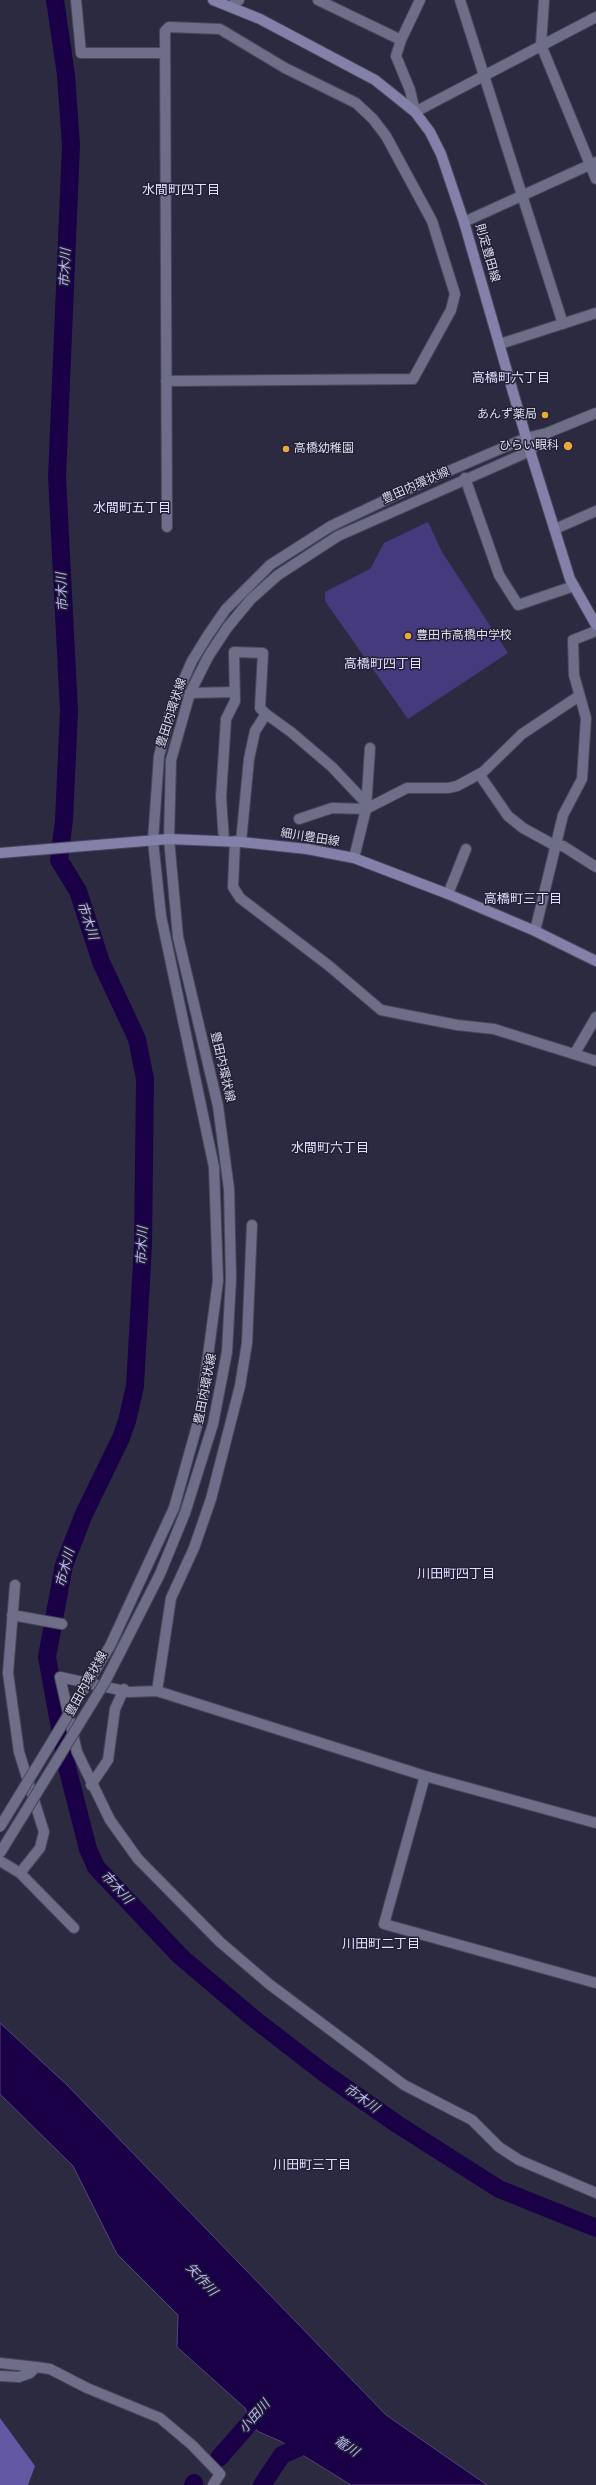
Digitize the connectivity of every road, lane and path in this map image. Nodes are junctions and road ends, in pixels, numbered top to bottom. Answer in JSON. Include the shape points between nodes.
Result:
{"nodes":[{"id":1,"x":76,"y":0,"type":"edge"},
{"id":2,"x":213,"y":0,"type":"edge"},
{"id":3,"x":318,"y":0,"type":"edge"},
{"id":4,"x":420,"y":0,"type":"edge"},
{"id":5,"x":460,"y":0,"type":"edge"},
{"id":6,"x":544,"y":0,"type":"edge"},
{"id":7,"x":235,"y":3,"type":"edge"},
{"id":8,"x":596,"y":17,"type":"edge"},
{"id":9,"x":401,"y":40,"type":"junction"},
{"id":10,"x":541,"y":46,"type":"junction"},
{"id":11,"x":163,"y":53,"type":"junction"},
{"id":12,"x":485,"y":76,"type":"junction"},
{"id":13,"x":415,"y":112,"type":"junction"},
{"id":14,"x":593,"y":163,"type":"edge"},
{"id":15,"x":596,"y":179,"type":"edge"},
{"id":16,"x":521,"y":195,"type":"junction"},
{"id":17,"x":464,"y":222,"type":"junction"},
{"id":18,"x":596,"y":313,"type":"edge"},
{"id":19,"x":563,"y":324,"type":"junction"},
{"id":20,"x":500,"y":344,"type":"junction"},
{"id":21,"x":166,"y":381,"type":"junction"},
{"id":22,"x":596,"y":413,"type":"edge"},
{"id":23,"x":547,"y":434,"type":"junction"},
{"id":24,"x":526,"y":438,"type":"junction"},
{"id":25,"x":530,"y":450,"type":"junction"},
{"id":26,"x":465,"y":478,"type":"junction"},
{"id":27,"x":596,"y":511,"type":"edge"},
{"id":28,"x":167,"y":527,"type":"dead end"},
{"id":29,"x":555,"y":530,"type":"junction"},
{"id":30,"x":574,"y":586,"type":"junction"},
{"id":31,"x":596,"y":625,"type":"edge"},
{"id":32,"x":596,"y":630,"type":"edge"},
{"id":33,"x":235,"y":692,"type":"junction"},
{"id":34,"x":190,"y":693,"type":"junction"},
{"id":35,"x":579,"y":696,"type":"junction"},
{"id":36,"x":266,"y":714,"type":"junction"},
{"id":37,"x":370,"y":748,"type":"dead end"},
{"id":38,"x":479,"y":774,"type":"junction"},
{"id":39,"x":366,"y":806,"type":"junction"},
{"id":40,"x":299,"y":819,"type":"dead end"},
{"id":41,"x":169,"y":839,"type":"junction"},
{"id":42,"x":153,"y":841,"type":"junction"},
{"id":43,"x":224,"y":841,"type":"junction"},
{"id":44,"x":238,"y":842,"type":"junction"},
{"id":45,"x":554,"y":845,"type":"junction"},
{"id":46,"x":466,"y":849,"type":"dead end"},
{"id":47,"x":0,"y":853,"type":"edge"},
{"id":48,"x":354,"y":858,"type":"junction"},
{"id":49,"x":596,"y":867,"type":"edge"},
{"id":50,"x":448,"y":894,"type":"junction"},
{"id":51,"x":534,"y":931,"type":"junction"},
{"id":52,"x":596,"y":961,"type":"edge"},
{"id":53,"x":596,"y":1017,"type":"edge"},
{"id":54,"x":574,"y":1053,"type":"junction"},
{"id":55,"x":596,"y":1061,"type":"edge"},
{"id":56,"x":252,"y":1225,"type":"dead end"},
{"id":57,"x":15,"y":1585,"type":"dead end"},
{"id":58,"x":12,"y":1615,"type":"junction"},
{"id":59,"x":62,"y":1624,"type":"dead end"},
{"id":60,"x":124,"y":1689,"type":"junction"},
{"id":61,"x":157,"y":1691,"type":"junction"},
{"id":62,"x":425,"y":1776,"type":"junction"},
{"id":63,"x":91,"y":1785,"type":"junction"},
{"id":64,"x":596,"y":1823,"type":"edge"},
{"id":65,"x":0,"y":1826,"type":"edge"},
{"id":66,"x":0,"y":1853,"type":"edge"},
{"id":67,"x":0,"y":1861,"type":"edge"},
{"id":68,"x":20,"y":1873,"type":"junction"},
{"id":69,"x":74,"y":1928,"type":"dead end"},
{"id":70,"x":596,"y":1983,"type":"edge"},
{"id":71,"x":596,"y":2193,"type":"edge"},
{"id":72,"x":0,"y":2363,"type":"edge"},
{"id":73,"x":36,"y":2367,"type":"junction"},
{"id":74,"x":0,"y":2376,"type":"edge"},
{"id":75,"x":213,"y":2485,"type":"edge"}],
"edges":[{"from":1,"to":11,"type":"street","via":[[81,53]]},
{"from":2,"to":7,"type":"main road","name":"則定豊田線"},
{"from":3,"to":9,"type":"street"},
{"from":4,"to":9,"type":"street"},
{"from":5,"to":12,"type":"street"},
{"from":6,"to":10,"type":"street"},
{"from":7,"to":13,"type":"main road","name":"則定豊田線","via":[[375,80]]},
{"from":8,"to":10,"type":"street"},
{"from":9,"to":13,"type":"street","via":[[396,56],[410,90]]},
{"from":10,"to":12,"type":"street"},
{"from":10,"to":14,"type":"street"},
{"from":11,"to":21,"type":"street"},
{"from":11,"to":21,"type":"street","via":[[165,31],[170,27],[220,29],[285,68],[356,103],[386,136],[432,221],[455,294],[451,310],[413,379]]},
{"from":12,"to":13,"type":"street"},
{"from":12,"to":16,"type":"street"},
{"from":13,"to":17,"type":"main road","name":"則定豊田線","via":[[430,132],[441,154]]},
{"from":14,"to":15,"type":"street"},
{"from":14,"to":16,"type":"street"},
{"from":16,"to":17,"type":"street"},
{"from":16,"to":19,"type":"street"},
{"from":17,"to":20,"type":"main road","name":"則定豊田線"},
{"from":18,"to":19,"type":"street"},
{"from":19,"to":20,"type":"street"},
{"from":20,"to":24,"type":"main road","name":"則定豊田線"},
{"from":21,"to":28,"type":"street"},
{"from":22,"to":23,"type":"street","name":"豊田内環状線"},
{"from":23,"to":24,"type":"street","name":"豊田内環状線"},
{"from":23,"to":25,"type":"street","name":"豊田内環状線"},
{"from":24,"to":25,"type":"main road","name":"則定豊田線"},
{"from":24,"to":42,"type":"street","name":"豊田内環状線","via":[[430,479],[331,526],[270,565],[226,609],[192,661],[172,706],[159,756]]},
{"from":25,"to":26,"type":"street","name":"豊田内環状線"},
{"from":25,"to":29,"type":"main road","name":"則定豊田線"},
{"from":26,"to":30,"type":"street","via":[[499,575],[518,605]]},
{"from":26,"to":34,"type":"street","name":"豊田内環状線","via":[[338,536],[278,575],[250,599],[227,628],[208,657]]},
{"from":27,"to":29,"type":"street"},
{"from":29,"to":30,"type":"main road","name":"則定豊田線"},
{"from":30,"to":31,"type":"main road","name":"則定豊田線"},
{"from":32,"to":35,"type":"street","via":[[573,640],[574,670]]},
{"from":33,"to":34,"type":"street"},
{"from":33,"to":36,"type":"street","via":[[234,652],[263,653],[260,708]]},
{"from":33,"to":43,"type":"street","via":[[235,700],[226,719],[221,797]]},
{"from":34,"to":41,"type":"street","name":"豊田内環状線","via":[[171,760]]},
{"from":35,"to":38,"type":"street","via":[[522,734]]},
{"from":35,"to":45,"type":"street","via":[[586,718],[582,779],[564,811]]},
{"from":36,"to":39,"type":"street","via":[[332,767]]},
{"from":36,"to":44,"type":"street","via":[[255,731]]},
{"from":37,"to":39,"type":"street"},
{"from":38,"to":39,"type":"street","via":[[448,788],[404,789]]},
{"from":38,"to":45,"type":"street","via":[[508,816],[523,828]]},
{"from":39,"to":40,"type":"street","via":[[332,808]]},
{"from":39,"to":48,"type":"street"},
{"from":41,"to":42,"type":"main road","name":"細川豊田線"},
{"from":41,"to":43,"type":"main road","name":"細川豊田線"},
{"from":41,"to":66,"type":"street","name":"豊田内環状線","bridge":true,"via":[[178,937],[218,1106],[229,1189],[231,1278],[227,1352],[213,1424],[186,1513],[160,1574],[105,1682]]},
{"from":42,"to":47,"type":"main road","name":"細川豊田線"},
{"from":42,"to":65,"type":"street","name":"豊田内環状線","bridge":true,"via":[[161,916],[214,1167],[218,1273],[200,1415],[174,1508],[110,1646]]},
{"from":43,"to":44,"type":"main road","name":"細川豊田線"},
{"from":44,"to":48,"type":"main road","name":"細川豊田線","via":[[307,848]]},
{"from":44,"to":54,"type":"street","via":[[233,887],[240,898],[328,965],[381,1010],[457,1025],[494,1029]]},
{"from":45,"to":49,"type":"street","via":[[563,846]]},
{"from":45,"to":51,"type":"street"},
{"from":46,"to":50,"type":"street"},
{"from":48,"to":50,"type":"main road","name":"細川豊田線"},
{"from":50,"to":51,"type":"main road","name":"細川豊田線"},
{"from":51,"to":52,"type":"main road","name":"細川豊田線"},
{"from":53,"to":54,"type":"street"},
{"from":54,"to":55,"type":"street"},
{"from":56,"to":61,"type":"street","via":[[247,1343],[240,1386],[211,1499],[194,1548],[171,1598]]},
{"from":57,"to":58,"type":"street"},
{"from":58,"to":59,"type":"street"},
{"from":58,"to":68,"type":"street","via":[[8,1674],[19,1752],[44,1832],[40,1848]]},
{"from":60,"to":61,"type":"street","via":[[129,1692]]},
{"from":60,"to":63,"type":"street","via":[[115,1709],[108,1760]]},
{"from":60,"to":63,"type":"street","via":[[60,1677],[77,1752]]},
{"from":61,"to":62,"type":"street"},
{"from":62,"to":64,"type":"street"},
{"from":62,"to":70,"type":"street","via":[[384,1924]]},
{"from":63,"to":71,"type":"street","via":[[110,1820],[138,1858],[220,1942],[269,1984],[404,2086],[472,2120],[499,2147],[520,2160]]},
{"from":67,"to":68,"type":"street"},
{"from":68,"to":69,"type":"street"},
{"from":72,"to":73,"type":"street"},
{"from":73,"to":74,"type":"street","via":[[30,2374],[19,2377]]},
{"from":73,"to":75,"type":"street","via":[[50,2369],[87,2388],[160,2418],[192,2444],[220,2474]]}]}
